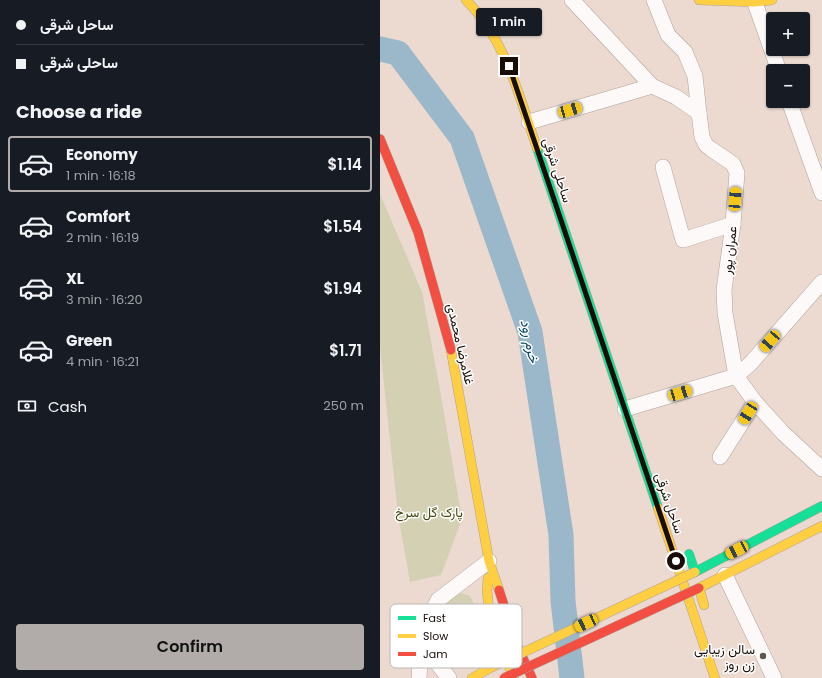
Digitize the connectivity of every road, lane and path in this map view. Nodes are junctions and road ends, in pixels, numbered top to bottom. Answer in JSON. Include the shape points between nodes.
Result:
{"nodes":[{"id":1,"x":466,"y":0,"type":"edge"},
{"id":2,"x":572,"y":0,"type":"edge"},
{"id":3,"x":654,"y":0,"type":"edge"},
{"id":4,"x":699,"y":0,"type":"edge"},
{"id":5,"x":772,"y":0,"type":"edge"},
{"id":6,"x":754,"y":1,"type":"edge"},
{"id":7,"x":776,"y":64,"type":"edge"},
{"id":8,"x":652,"y":86,"type":"junction"},
{"id":9,"x":792,"y":108,"type":"edge"},
{"id":10,"x":699,"y":113,"type":"junction"},
{"id":11,"x":529,"y":122,"type":"junction"},
{"id":12,"x":380,"y":139,"type":"edge"},
{"id":13,"x":663,"y":166,"type":"dead end"},
{"id":14,"x":822,"y":193,"type":"edge"},
{"id":15,"x":733,"y":224,"type":"junction"},
{"id":16,"x":822,"y":282,"type":"edge"},
{"id":17,"x":607,"y":359,"type":"junction"},
{"id":18,"x":736,"y":376,"type":"junction"},
{"id":19,"x":755,"y":402,"type":"junction"},
{"id":20,"x":633,"y":405,"type":"junction"},
{"id":21,"x":720,"y":457,"type":"dead end"},
{"id":22,"x":822,"y":469,"type":"edge"},
{"id":23,"x":822,"y":506,"type":"edge"},
{"id":24,"x":822,"y":526,"type":"edge"},
{"id":25,"x":685,"y":542,"type":"dead end"},
{"id":26,"x":489,"y":561,"type":"junction"},
{"id":27,"x":695,"y":572,"type":"junction"},
{"id":28,"x":725,"y":575,"type":"junction"},
{"id":29,"x":699,"y":588,"type":"junction"},
{"id":30,"x":436,"y":604,"type":"edge"},
{"id":31,"x":488,"y":604,"type":"edge"},
{"id":32,"x":503,"y":604,"type":"edge"},
{"id":33,"x":706,"y":610,"type":"dead end"},
{"id":34,"x":522,"y":653,"type":"edge"},
{"id":35,"x":522,"y":656,"type":"edge"},
{"id":36,"x":419,"y":668,"type":"edge"},
{"id":37,"x":441,"y":668,"type":"edge"},
{"id":38,"x":490,"y":668,"type":"edge"},
{"id":39,"x":510,"y":668,"type":"edge"},
{"id":40,"x":418,"y":678,"type":"edge"},
{"id":41,"x":449,"y":678,"type":"edge"},
{"id":42,"x":472,"y":678,"type":"edge"},
{"id":43,"x":504,"y":678,"type":"edge"},
{"id":44,"x":515,"y":678,"type":"edge"},
{"id":45,"x":532,"y":678,"type":"edge"},
{"id":46,"x":715,"y":678,"type":"edge"},
{"id":47,"x":774,"y":678,"type":"edge"}],
"edges":[{"from":1,"to":11,"type":"main road","name":"ساحلی شرقی","via":[[476,9],[492,32],[509,66]]},
{"from":2,"to":8,"type":"street"},
{"from":3,"to":10,"type":"street","name":"عمران پور","via":[[668,35],[684,52],[695,76]]},
{"from":4,"to":6,"type":"main road"},
{"from":5,"to":6,"type":"main road"},
{"from":6,"to":7,"type":"street"},
{"from":8,"to":10,"type":"street","via":[[676,97]]},
{"from":8,"to":11,"type":"street"},
{"from":9,"to":14,"type":"street"},
{"from":10,"to":15,"type":"street","name":"عمران پور","via":[[702,137],[706,145],[733,164],[737,173]]},
{"from":11,"to":17,"type":"main road","name":"ساحلی شرقی"},
{"from":12,"to":26,"type":"main road","name":"غلامرضا محمدی","via":[[418,232],[450,345]]},
{"from":13,"to":15,"type":"street","via":[[683,240]]},
{"from":15,"to":18,"type":"street","name":"عمران پور","via":[[724,290],[725,313]]},
{"from":16,"to":18,"type":"street","via":[[750,364]]},
{"from":17,"to":20,"type":"main road","name":"ساحل شرقی"},
{"from":17,"to":20,"type":"main road"},
{"from":18,"to":19,"type":"street","name":"عمران پور"},
{"from":18,"to":20,"type":"street"},
{"from":19,"to":21,"type":"street"},
{"from":19,"to":22,"type":"street","name":"عمران پور","via":[[783,433]]},
{"from":20,"to":46,"type":"main road","name":"ساحل شرقی"},
{"from":23,"to":27,"type":"main road"},
{"from":24,"to":28,"type":"main road"},
{"from":25,"to":27,"type":"main road"},
{"from":26,"to":30,"type":"street"},
{"from":26,"to":31,"type":"main road","name":"غلامرضا محمدی"},
{"from":26,"to":32,"type":"main road","name":"غلامرضا محمدی"},
{"from":27,"to":34,"type":"main road","bridge":true},
{"from":28,"to":29,"type":"main road"},
{"from":28,"to":47,"type":"street"},
{"from":29,"to":33,"type":"main road"},
{"from":29,"to":43,"type":"main road","bridge":true},
{"from":35,"to":45,"type":"main road","name":"غلامرضا محمدی"},
{"from":36,"to":40,"type":"street"},
{"from":37,"to":41,"type":"street"},
{"from":38,"to":42,"type":"main road","bridge":true},
{"from":39,"to":44,"type":"main road","name":"غلامرضا محمدی"}]}
